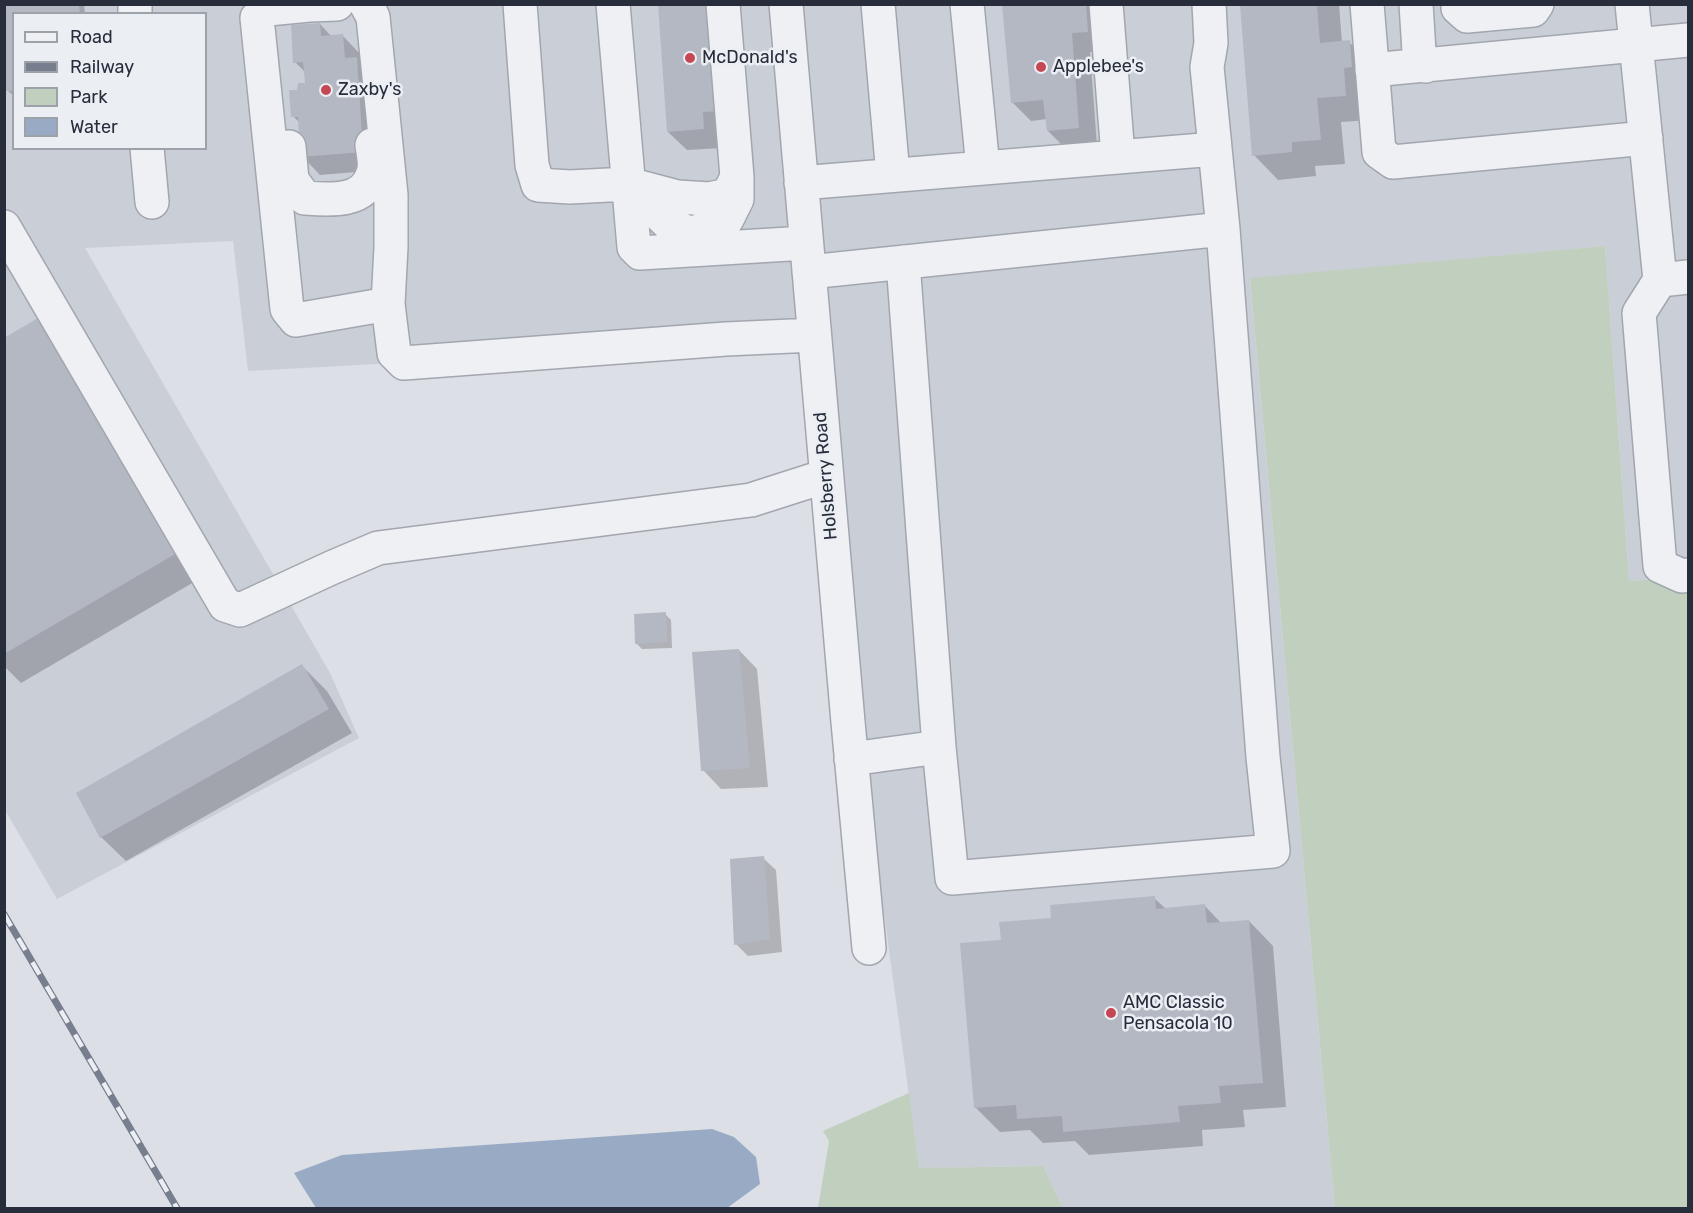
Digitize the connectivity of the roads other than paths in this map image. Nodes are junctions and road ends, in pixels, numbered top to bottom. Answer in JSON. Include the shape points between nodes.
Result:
{"nodes":[{"id":1,"x":337,"y":4,"type":"edge"},
{"id":2,"x":360,"y":4,"type":"edge"},
{"id":3,"x":366,"y":4,"type":"edge"},
{"id":4,"x":520,"y":4,"type":"edge"},
{"id":5,"x":613,"y":4,"type":"edge"},
{"id":6,"x":723,"y":4,"type":"edge"},
{"id":7,"x":786,"y":4,"type":"edge"},
{"id":8,"x":878,"y":4,"type":"edge"},
{"id":9,"x":967,"y":4,"type":"edge"},
{"id":10,"x":1107,"y":4,"type":"edge"},
{"id":11,"x":1187,"y":4,"type":"edge"},
{"id":12,"x":1209,"y":4,"type":"edge"},
{"id":13,"x":1367,"y":4,"type":"edge"},
{"id":14,"x":1416,"y":4,"type":"edge"},
{"id":15,"x":1458,"y":4,"type":"edge"},
{"id":16,"x":1538,"y":4,"type":"edge"},
{"id":17,"x":1632,"y":4,"type":"edge"},
{"id":18,"x":318,"y":5,"type":"edge"},
{"id":19,"x":277,"y":8,"type":"junction"},
{"id":20,"x":1689,"y":40,"type":"edge"},
{"id":21,"x":1636,"y":45,"type":"junction"},
{"id":22,"x":1426,"y":66,"type":"junction"},
{"id":23,"x":1207,"y":67,"type":"junction"},
{"id":24,"x":1372,"y":70,"type":"junction"},
{"id":25,"x":1646,"y":138,"type":"junction"},
{"id":26,"x":1215,"y":148,"type":"junction"},
{"id":27,"x":147,"y":150,"type":"edge"},
{"id":28,"x":1118,"y":156,"type":"junction"},
{"id":29,"x":983,"y":168,"type":"junction"},
{"id":30,"x":893,"y":175,"type":"junction"},
{"id":31,"x":801,"y":183,"type":"junction"},
{"id":32,"x":628,"y":184,"type":"junction"},
{"id":33,"x":152,"y":202,"type":"dead end"},
{"id":34,"x":4,"y":227,"type":"edge"},
{"id":35,"x":1223,"y":229,"type":"junction"},
{"id":36,"x":807,"y":258,"type":"junction"},
{"id":37,"x":903,"y":262,"type":"junction"},
{"id":38,"x":1674,"y":279,"type":"edge"},
{"id":39,"x":388,"y":304,"type":"junction"},
{"id":40,"x":814,"y":335,"type":"junction"},
{"id":41,"x":826,"y":476,"type":"junction"},
{"id":42,"x":1689,"y":575,"type":"edge"},
{"id":43,"x":939,"y":747,"type":"junction"},
{"id":44,"x":851,"y":759,"type":"junction"},
{"id":45,"x":869,"y":948,"type":"dead end"}],
"edges":[{"from":1,"to":18,"type":"lane"},
{"from":2,"to":19,"type":"lane","via":[[374,171],[367,187],[355,196],[327,200],[305,198],[292,180]]},
{"from":3,"to":39,"type":"lane","via":[[373,17],[392,195]]},
{"from":4,"to":32,"type":"lane","via":[[532,165],[538,185],[570,188]]},
{"from":5,"to":32,"type":"lane"},
{"from":6,"to":32,"type":"lane","via":[[737,177],[728,195],[709,199],[677,197]]},
{"from":7,"to":31,"type":"lane","name":"Holsberry Road"},
{"from":8,"to":30,"type":"lane"},
{"from":9,"to":29,"type":"lane"},
{"from":10,"to":28,"type":"lane"},
{"from":11,"to":23,"type":"lane","via":[[1190,42]]},
{"from":12,"to":23,"type":"lane","via":[[1211,43]]},
{"from":13,"to":24,"type":"lane"},
{"from":14,"to":22,"type":"lane","via":[[1419,52]]},
{"from":15,"to":16,"type":"lane","via":[[1467,16],[1533,10]]},
{"from":17,"to":21,"type":"lane"},
{"from":18,"to":19,"type":"lane"},
{"from":19,"to":39,"type":"lane","via":[[268,9],[257,18],[287,309],[296,320]]},
{"from":20,"to":21,"type":"lane"},
{"from":21,"to":22,"type":"lane"},
{"from":21,"to":25,"type":"lane"},
{"from":22,"to":24,"type":"lane"},
{"from":23,"to":26,"type":"lane"},
{"from":24,"to":25,"type":"lane","via":[[1379,152],[1393,162]]},
{"from":25,"to":38,"type":"lane"},
{"from":26,"to":28,"type":"lane"},
{"from":26,"to":35,"type":"lane"},
{"from":27,"to":33,"type":"lane"},
{"from":28,"to":29,"type":"lane"},
{"from":29,"to":30,"type":"lane"},
{"from":30,"to":31,"type":"lane"},
{"from":31,"to":36,"type":"lane","name":"Holsberry Road"},
{"from":32,"to":36,"type":"lane","via":[[634,247],[640,254]]},
{"from":34,"to":41,"type":"lane","via":[[225,605],[240,610],[378,548],[751,500]]},
{"from":35,"to":37,"type":"lane"},
{"from":35,"to":43,"type":"lane","via":[[1272,851],[952,878]]},
{"from":36,"to":37,"type":"lane"},
{"from":36,"to":40,"type":"lane","name":"Holsberry Road"},
{"from":37,"to":43,"type":"lane"},
{"from":38,"to":42,"type":"lane","via":[[1639,313],[1660,566],[1682,576]]},
{"from":39,"to":40,"type":"lane","via":[[394,353],[404,363]]},
{"from":40,"to":41,"type":"lane","name":"Holsberry Road"},
{"from":41,"to":44,"type":"lane","name":"Holsberry Road"},
{"from":43,"to":44,"type":"lane"},
{"from":44,"to":45,"type":"lane","name":"Holsberry Road"}]}
